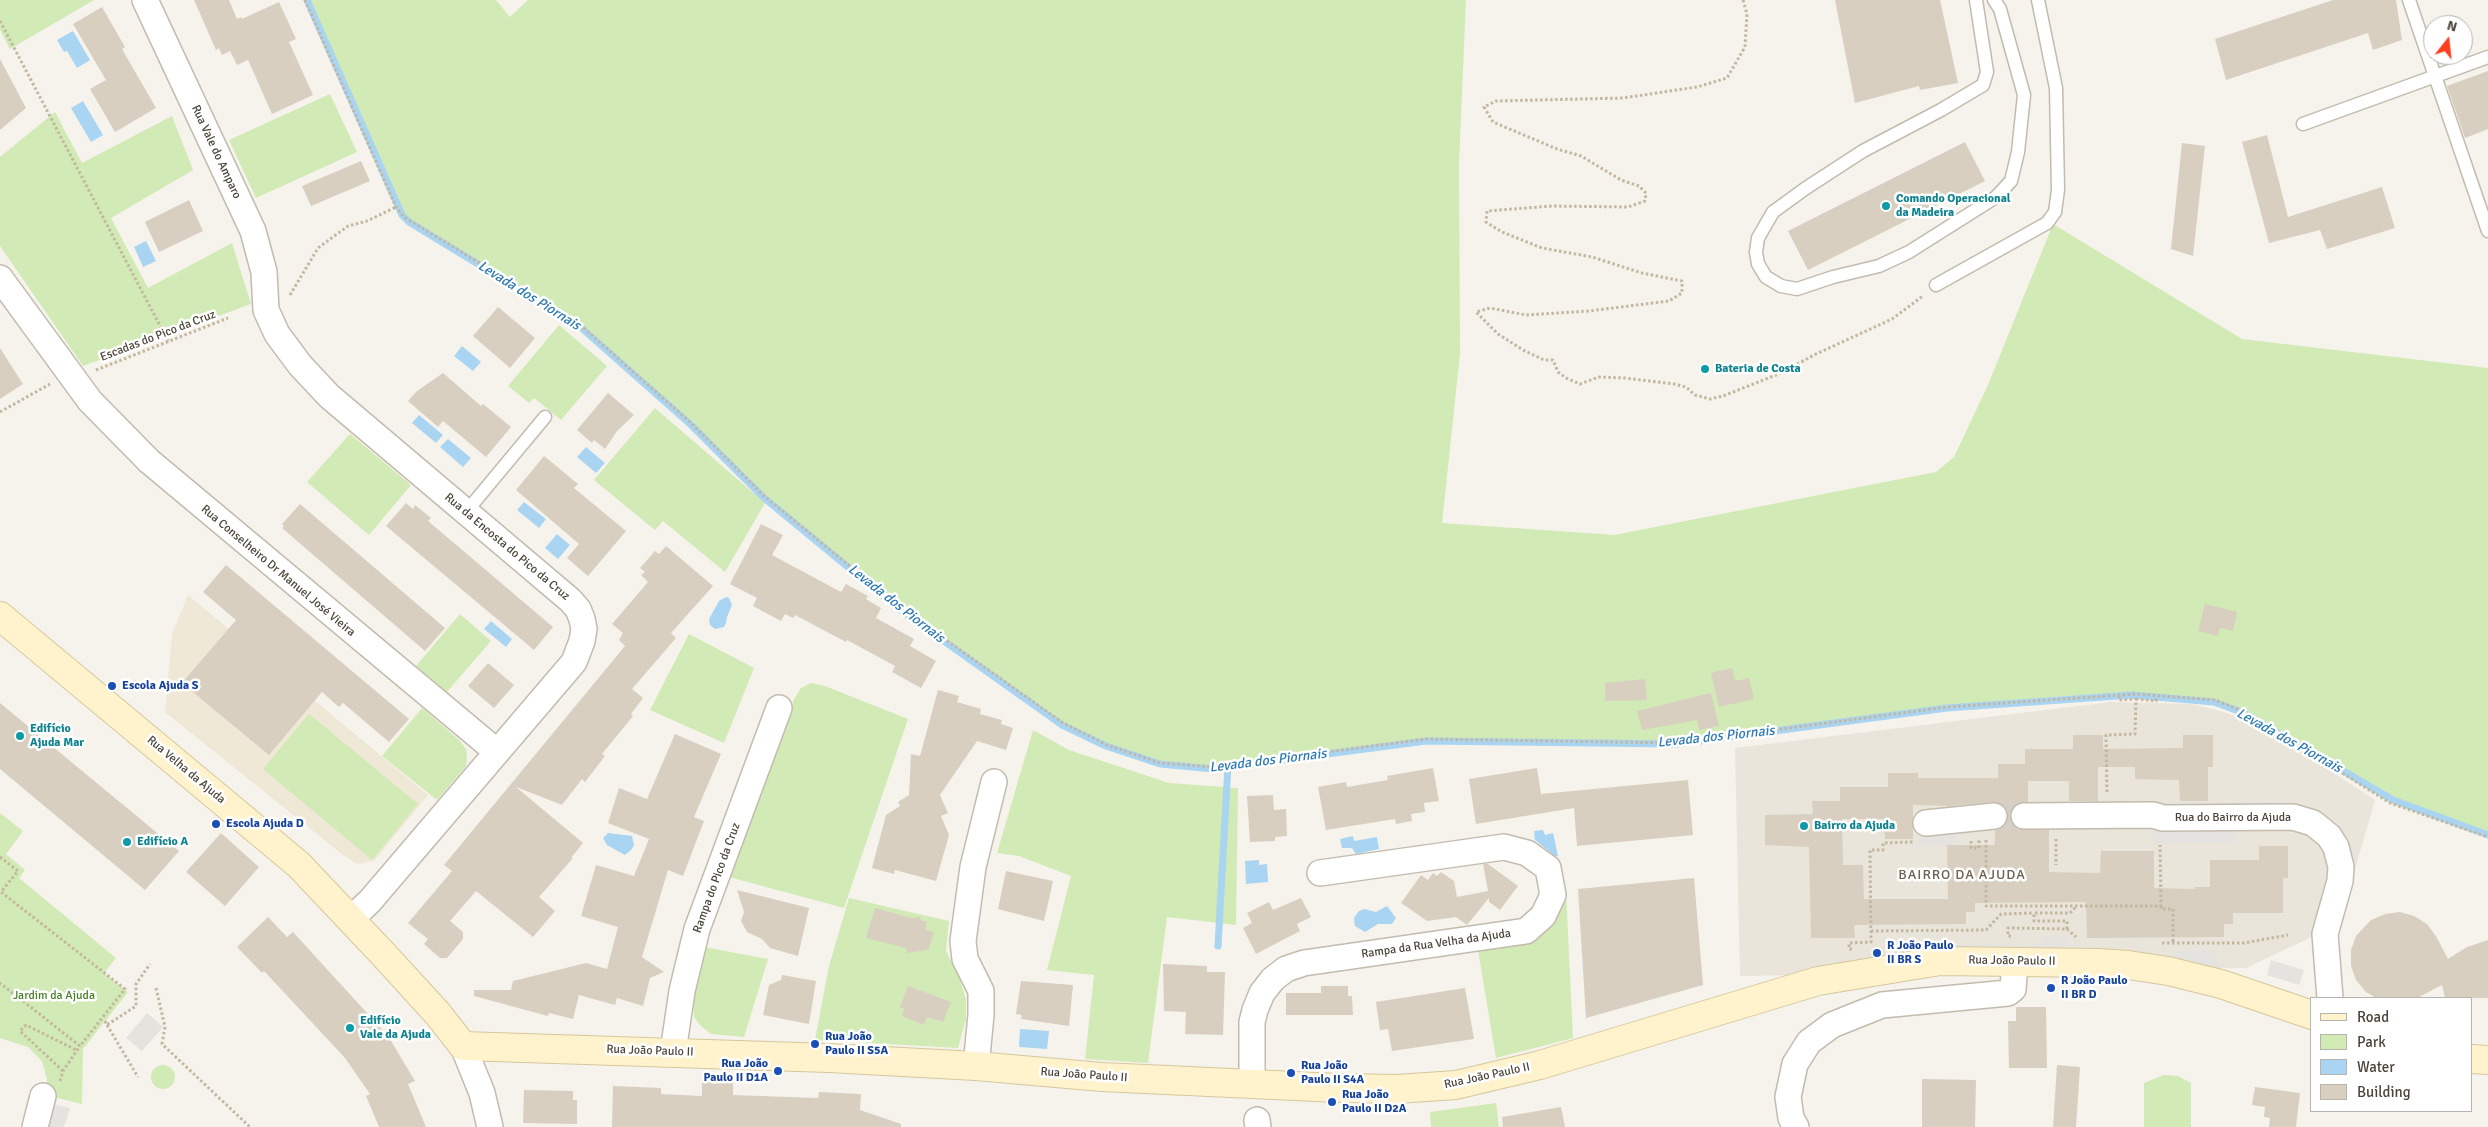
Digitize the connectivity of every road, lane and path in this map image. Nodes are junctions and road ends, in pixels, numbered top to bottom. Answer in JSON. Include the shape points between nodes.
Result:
{"nodes":[{"id":1,"x":144,"y":0,"type":"edge"},
{"id":2,"x":305,"y":0,"type":"edge"},
{"id":3,"x":1743,"y":0,"type":"edge"},
{"id":4,"x":1976,"y":0,"type":"edge"},
{"id":5,"x":1994,"y":0,"type":"edge"},
{"id":6,"x":2038,"y":0,"type":"edge"},
{"id":7,"x":2410,"y":0,"type":"edge"},
{"id":8,"x":0,"y":21,"type":"edge"},
{"id":9,"x":2488,"y":57,"type":"edge"},
{"id":10,"x":2435,"y":77,"type":"junction"},
{"id":11,"x":2303,"y":124,"type":"dead end"},
{"id":12,"x":396,"y":208,"type":"junction"},
{"id":13,"x":2488,"y":231,"type":"edge"},
{"id":14,"x":0,"y":278,"type":"edge"},
{"id":15,"x":1936,"y":286,"type":"joint"},
{"id":16,"x":277,"y":304,"type":"junction"},
{"id":17,"x":228,"y":318,"type":"dead end"},
{"id":18,"x":168,"y":341,"type":"junction"},
{"id":19,"x":73,"y":377,"type":"junction"},
{"id":20,"x":0,"y":412,"type":"edge"},
{"id":21,"x":546,"y":417,"type":"dead end"},
{"id":22,"x":466,"y":512,"type":"junction"},
{"id":23,"x":0,"y":616,"type":"edge"},
{"id":24,"x":2119,"y":694,"type":"junction"},
{"id":25,"x":2156,"y":696,"type":"junction"},
{"id":26,"x":2136,"y":699,"type":"junction"},
{"id":27,"x":778,"y":708,"type":"dead end"},
{"id":28,"x":496,"y":751,"type":"junction"},
{"id":29,"x":994,"y":782,"type":"dead end"},
{"id":30,"x":2107,"y":794,"type":"dead end"},
{"id":31,"x":2024,"y":816,"type":"tunnel mouth"},
{"id":32,"x":1986,"y":828,"type":"junction"},
{"id":33,"x":1921,"y":832,"type":"joint"},
{"id":34,"x":1971,"y":836,"type":"dead end"},
{"id":35,"x":2488,"y":838,"type":"edge"},
{"id":36,"x":2160,"y":845,"type":"dead end"},
{"id":37,"x":0,"y":856,"type":"edge"},
{"id":38,"x":1320,"y":873,"type":"dead end"},
{"id":39,"x":0,"y":891,"type":"edge"},
{"id":40,"x":2077,"y":906,"type":"junction"},
{"id":41,"x":2161,"y":906,"type":"junction"},
{"id":42,"x":2034,"y":914,"type":"junction"},
{"id":43,"x":351,"y":919,"type":"junction"},
{"id":44,"x":2068,"y":929,"type":"junction"},
{"id":45,"x":1871,"y":931,"type":"junction"},
{"id":46,"x":2288,"y":935,"type":"dead end"},
{"id":47,"x":2155,"y":943,"type":"dead end"},
{"id":48,"x":2173,"y":943,"type":"junction"},
{"id":49,"x":2082,"y":944,"type":"dead end"},
{"id":50,"x":1849,"y":946,"type":"dead end"},
{"id":51,"x":2016,"y":948,"type":"junction"},
{"id":52,"x":150,"y":964,"type":"dead end"},
{"id":53,"x":0,"y":983,"type":"edge"},
{"id":54,"x":156,"y":988,"type":"dead end"},
{"id":55,"x":2330,"y":997,"type":"edge"},
{"id":56,"x":2310,"y":1013,"type":"edge"},
{"id":57,"x":80,"y":1046,"type":"junction"},
{"id":58,"x":463,"y":1046,"type":"junction"},
{"id":59,"x":76,"y":1050,"type":"junction"},
{"id":60,"x":673,"y":1052,"type":"junction"},
{"id":61,"x":2473,"y":1058,"type":"edge"},
{"id":62,"x":2488,"y":1060,"type":"edge"},
{"id":63,"x":976,"y":1066,"type":"junction"},
{"id":64,"x":63,"y":1071,"type":"junction"},
{"id":65,"x":138,"y":1077,"type":"dead end"},
{"id":66,"x":1252,"y":1084,"type":"junction"},
{"id":67,"x":51,"y":1092,"type":"joint"},
{"id":68,"x":35,"y":1127,"type":"edge"},
{"id":69,"x":250,"y":1127,"type":"edge"},
{"id":70,"x":490,"y":1127,"type":"edge"},
{"id":71,"x":1796,"y":1127,"type":"edge"}],
"edges":[{"from":1,"to":16,"type":"street","name":"Rua Vale do Amparo","via":[[253,231]]},
{"from":2,"to":12,"type":"path"},
{"from":3,"to":15,"type":"path","via":[[1748,14],[1745,47],[1726,78],[1697,87],[1623,98],[1496,101],[1484,106],[1493,122],[1582,156],[1621,180],[1639,186],[1646,193],[1645,201],[1628,207],[1552,206],[1487,211],[1486,222],[1542,248],[1592,257],[1642,273],[1682,281],[1682,293],[1670,301],[1590,311],[1526,315],[1490,308],[1476,312],[1498,334],[1544,360],[1554,360],[1558,372],[1580,384],[1599,377],[1645,380],[1686,387],[1695,395],[1710,399],[1781,373],[1892,319]]},
{"from":4,"to":5,"type":"lane","via":[[1987,72],[1982,86],[1863,151],[1773,212],[1758,238],[1756,252],[1758,264],[1766,277],[1781,286],[1797,289],[1879,266],[1909,252],[1996,197],[2011,181],[2018,152],[2024,95],[2000,9]]},
{"from":6,"to":15,"type":"lane","via":[[2056,88],[2058,190],[2055,212],[2047,223]]},
{"from":7,"to":10,"type":"lane"},
{"from":8,"to":18,"type":"path"},
{"from":9,"to":10,"type":"lane"},
{"from":10,"to":11,"type":"lane"},
{"from":10,"to":13,"type":"lane"},
{"from":12,"to":16,"type":"path","via":[[348,226],[318,248]]},
{"from":12,"to":24,"type":"path","via":[[404,218],[579,324],[691,423],[764,496],[901,608],[1063,723],[1107,745],[1160,763],[1213,767],[1426,739],[1677,743],[1947,707]]},
{"from":14,"to":19,"type":"street","name":"Rua Conselheiro Dr Manuel José Vieira"},
{"from":16,"to":22,"type":"street","name":"Rua da Encosta do Pico da Cruz","via":[[277,334],[329,396]]},
{"from":17,"to":18,"type":"path","name":"Escadas do Pico da Cruz"},
{"from":18,"to":19,"type":"path","name":"Escadas do Pico da Cruz"},
{"from":19,"to":20,"type":"path","name":"Escadas do Pico da Cruz"},
{"from":19,"to":28,"type":"street","name":"Rua Conselheiro Dr Manuel José Vieira","via":[[90,401],[177,488]]},
{"from":21,"to":22,"type":"lane"},
{"from":22,"to":28,"type":"street","name":"Rua da Encosta do Pico da Cruz","via":[[570,600],[578,609],[584,629],[574,662]]},
{"from":23,"to":43,"type":"street","name":"Rua Velha da Ajuda"},
{"from":24,"to":25,"type":"path"},
{"from":24,"to":26,"type":"path","via":[[2119,700]]},
{"from":25,"to":26,"type":"path","via":[[2156,701]]},
{"from":25,"to":35,"type":"path","via":[[2214,700],[2245,712],[2390,803]]},
{"from":26,"to":30,"type":"path","via":[[2135,734],[2106,735]]},
{"from":27,"to":60,"type":"street","name":"Rampa do Pico da Cruz","via":[[697,929],[682,991]]},
{"from":28,"to":43,"type":"street","name":"Rua da Encosta do Pico da Cruz"},
{"from":29,"to":63,"type":"street","via":[[973,866],[963,941],[965,958],[981,991]]},
{"from":31,"to":55,"type":"street","name":"Rua do Bairro da Ajuda","via":[[2293,818],[2313,823],[2329,836],[2341,866],[2340,882],[2325,934]]},
{"from":32,"to":33,"type":"street"},
{"from":32,"to":34,"type":"path","via":[[1979,848],[1971,848]]},
{"from":32,"to":40,"type":"path","via":[[1986,906]]},
{"from":33,"to":45,"type":"path","via":[[1883,842],[1883,850],[1870,850]]},
{"from":36,"to":41,"type":"path"},
{"from":37,"to":39,"type":"path","via":[[18,871]]},
{"from":38,"to":66,"type":"street","name":"Rampa da Rua Velha da Ajuda","via":[[1504,847],[1528,853],[1548,868],[1553,895],[1543,916],[1526,931],[1304,963],[1286,969],[1262,993],[1254,1010]]},
{"from":39,"to":57,"type":"path","via":[[125,989]]},
{"from":40,"to":41,"type":"path"},
{"from":40,"to":42,"type":"path","via":[[2070,913]]},
{"from":41,"to":48,"type":"path","via":[[2161,909],[2173,909]]},
{"from":42,"to":44,"type":"path","via":[[2034,921],[2067,921]]},
{"from":42,"to":45,"type":"path","via":[[2001,914],[1986,930]]},
{"from":43,"to":58,"type":"street","name":"Rua Velha da Ajuda"},
{"from":44,"to":49,"type":"path"},
{"from":44,"to":51,"type":"path","via":[[2008,928],[2008,936]]},
{"from":45,"to":50,"type":"path","via":[[1871,942],[1849,943]]},
{"from":46,"to":48,"type":"path","via":[[2244,942]]},
{"from":47,"to":48,"type":"path"},
{"from":51,"to":56,"type":"street","name":"Rua João Paulo II","via":[[2168,971],[2221,984]]},
{"from":51,"to":66,"type":"street","name":"Rua João Paulo II","via":[[1818,981],[1540,1065],[1456,1085],[1358,1088]]},
{"from":51,"to":71,"type":"street","via":[[2012,989],[2008,993],[1882,1005],[1832,1026],[1809,1042],[1795,1064],[1788,1098]]},
{"from":52,"to":65,"type":"path","via":[[136,984],[136,1006],[106,1023]]},
{"from":53,"to":57,"type":"path"},
{"from":54,"to":69,"type":"path","via":[[165,1027],[162,1044]]},
{"from":57,"to":59,"type":"path"},
{"from":58,"to":60,"type":"street","name":"Rua João Paulo II"},
{"from":58,"to":70,"type":"street","via":[[482,1093]]},
{"from":59,"to":64,"type":"path"},
{"from":59,"to":64,"type":"path","via":[[26,1025],[20,1031]]},
{"from":60,"to":63,"type":"street","name":"Rua João Paulo II"},
{"from":61,"to":62,"type":"street"},
{"from":63,"to":66,"type":"street","name":"Rua João Paulo II","via":[[1102,1077]]},
{"from":64,"to":67,"type":"path"},
{"from":67,"to":68,"type":"street"}]}
